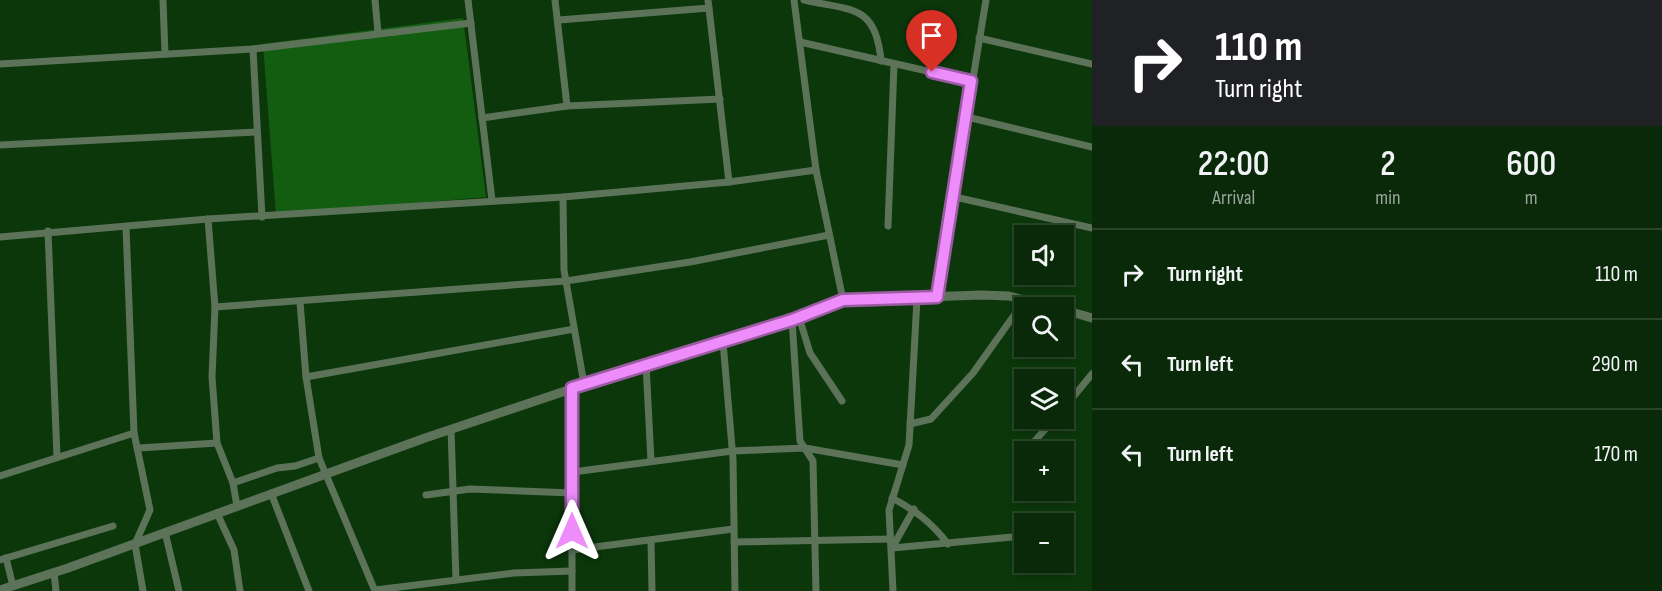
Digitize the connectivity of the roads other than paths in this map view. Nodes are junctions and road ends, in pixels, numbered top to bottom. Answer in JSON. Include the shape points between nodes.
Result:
{"nodes":[{"id":1,"x":163,"y":0,"type":"edge"},
{"id":2,"x":375,"y":0,"type":"edge"},
{"id":3,"x":468,"y":0,"type":"edge"},
{"id":4,"x":555,"y":0,"type":"edge"},
{"id":5,"x":794,"y":0,"type":"edge"},
{"id":6,"x":804,"y":0,"type":"edge"},
{"id":7,"x":986,"y":0,"type":"edge"},
{"id":8,"x":709,"y":4,"type":"edge"},
{"id":9,"x":559,"y":20,"type":"junction"},
{"id":10,"x":471,"y":23,"type":"junction"},
{"id":11,"x":378,"y":33,"type":"junction"},
{"id":12,"x":980,"y":38,"type":"junction"},
{"id":13,"x":800,"y":42,"type":"junction"},
{"id":14,"x":253,"y":49,"type":"junction"},
{"id":15,"x":165,"y":54,"type":"junction"},
{"id":16,"x":881,"y":61,"type":"junction"},
{"id":17,"x":0,"y":64,"type":"edge"},
{"id":18,"x":894,"y":64,"type":"junction"},
{"id":19,"x":1092,"y":64,"type":"edge"},
{"id":20,"x":971,"y":81,"type":"junction"},
{"id":21,"x":720,"y":99,"type":"junction"},
{"id":22,"x":567,"y":106,"type":"junction"},
{"id":23,"x":967,"y":117,"type":"junction"},
{"id":24,"x":482,"y":118,"type":"junction"},
{"id":25,"x":257,"y":132,"type":"junction"},
{"id":26,"x":0,"y":146,"type":"edge"},
{"id":27,"x":1092,"y":147,"type":"edge"},
{"id":28,"x":816,"y":170,"type":"junction"},
{"id":29,"x":729,"y":182,"type":"junction"},
{"id":30,"x":563,"y":197,"type":"junction"},
{"id":31,"x":955,"y":197,"type":"junction"},
{"id":32,"x":492,"y":200,"type":"junction"},
{"id":33,"x":262,"y":217,"type":"junction"},
{"id":34,"x":208,"y":219,"type":"junction"},
{"id":35,"x":126,"y":226,"type":"junction"},
{"id":36,"x":888,"y":226,"type":"dead end"},
{"id":37,"x":1092,"y":228,"type":"edge"},
{"id":38,"x":48,"y":231,"type":"junction"},
{"id":39,"x":829,"y":235,"type":"junction"},
{"id":40,"x":0,"y":237,"type":"edge"},
{"id":41,"x":566,"y":281,"type":"junction"},
{"id":42,"x":937,"y":297,"type":"junction"},
{"id":43,"x":917,"y":299,"type":"junction"},
{"id":44,"x":1014,"y":299,"type":"edge"},
{"id":45,"x":843,"y":300,"type":"junction"},
{"id":46,"x":300,"y":302,"type":"junction"},
{"id":47,"x":215,"y":307,"type":"junction"},
{"id":48,"x":1074,"y":313,"type":"edge"},
{"id":49,"x":1014,"y":315,"type":"edge"},
{"id":50,"x":1092,"y":318,"type":"edge"},
{"id":51,"x":795,"y":319,"type":"junction"},
{"id":52,"x":574,"y":329,"type":"junction"},
{"id":53,"x":723,"y":342,"type":"junction"},
{"id":54,"x":646,"y":364,"type":"junction"},
{"id":55,"x":1092,"y":374,"type":"edge"},
{"id":56,"x":306,"y":377,"type":"junction"},
{"id":57,"x":584,"y":384,"type":"junction"},
{"id":58,"x":572,"y":388,"type":"junction"},
{"id":59,"x":1074,"y":396,"type":"edge"},
{"id":60,"x":842,"y":401,"type":"dead end"},
{"id":61,"x":910,"y":424,"type":"junction"},
{"id":62,"x":451,"y":429,"type":"junction"},
{"id":63,"x":1045,"y":429,"type":"edge"},
{"id":64,"x":134,"y":433,"type":"junction"},
{"id":65,"x":1035,"y":441,"type":"edge"},
{"id":66,"x":217,"y":443,"type":"junction"},
{"id":67,"x":139,"y":448,"type":"junction"},
{"id":68,"x":805,"y":448,"type":"junction"},
{"id":69,"x":732,"y":451,"type":"junction"},
{"id":70,"x":57,"y":457,"type":"junction"},
{"id":71,"x":319,"y":458,"type":"junction"},
{"id":72,"x":651,"y":461,"type":"junction"},
{"id":73,"x":903,"y":465,"type":"junction"},
{"id":74,"x":573,"y":472,"type":"junction"},
{"id":75,"x":324,"y":473,"type":"junction"},
{"id":76,"x":0,"y":476,"type":"edge"},
{"id":77,"x":233,"y":483,"type":"junction"},
{"id":78,"x":455,"y":491,"type":"junction"},
{"id":79,"x":271,"y":493,"type":"junction"},
{"id":80,"x":572,"y":493,"type":"junction"},
{"id":81,"x":426,"y":495,"type":"dead end"},
{"id":82,"x":892,"y":498,"type":"junction"},
{"id":83,"x":237,"y":506,"type":"junction"},
{"id":84,"x":914,"y":509,"type":"junction"},
{"id":85,"x":217,"y":513,"type":"junction"},
{"id":86,"x":113,"y":526,"type":"dead end"},
{"id":87,"x":733,"y":529,"type":"junction"},
{"id":88,"x":165,"y":532,"type":"junction"},
{"id":89,"x":1013,"y":537,"type":"dead end"},
{"id":90,"x":891,"y":539,"type":"junction"},
{"id":91,"x":651,"y":540,"type":"junction"},
{"id":92,"x":815,"y":541,"type":"junction"},
{"id":93,"x":734,"y":542,"type":"junction"},
{"id":94,"x":135,"y":544,"type":"junction"},
{"id":95,"x":948,"y":544,"type":"junction"},
{"id":96,"x":892,"y":548,"type":"junction"},
{"id":97,"x":572,"y":550,"type":"junction"},
{"id":98,"x":3,"y":559,"type":"edge"},
{"id":99,"x":572,"y":571,"type":"junction"},
{"id":100,"x":54,"y":572,"type":"junction"},
{"id":101,"x":456,"y":580,"type":"junction"},
{"id":102,"x":13,"y":586,"type":"junction"},
{"id":103,"x":0,"y":590,"type":"edge"},
{"id":104,"x":375,"y":590,"type":"edge"},
{"id":105,"x":56,"y":591,"type":"edge"},
{"id":106,"x":143,"y":591,"type":"edge"},
{"id":107,"x":179,"y":591,"type":"edge"},
{"id":108,"x":240,"y":591,"type":"edge"},
{"id":109,"x":309,"y":591,"type":"edge"},
{"id":110,"x":572,"y":591,"type":"edge"},
{"id":111,"x":652,"y":591,"type":"edge"},
{"id":112,"x":735,"y":591,"type":"edge"},
{"id":113,"x":816,"y":591,"type":"edge"},
{"id":114,"x":893,"y":591,"type":"edge"}],
"edges":[{"from":1,"to":15,"type":"street"},
{"from":2,"to":11,"type":"street"},
{"from":3,"to":10,"type":"street"},
{"from":4,"to":9,"type":"street"},
{"from":5,"to":13,"type":"street"},
{"from":6,"to":16,"type":"street","via":[[853,11],[866,18],[874,26]]},
{"from":7,"to":12,"type":"street"},
{"from":8,"to":9,"type":"street"},
{"from":8,"to":21,"type":"street"},
{"from":9,"to":22,"type":"street"},
{"from":10,"to":11,"type":"street"},
{"from":10,"to":24,"type":"street"},
{"from":11,"to":14,"type":"street"},
{"from":12,"to":19,"type":"street"},
{"from":12,"to":20,"type":"street"},
{"from":13,"to":16,"type":"street"},
{"from":13,"to":28,"type":"street"},
{"from":14,"to":15,"type":"street"},
{"from":14,"to":25,"type":"street"},
{"from":15,"to":17,"type":"street"},
{"from":16,"to":18,"type":"street"},
{"from":18,"to":20,"type":"street"},
{"from":18,"to":36,"type":"street"},
{"from":20,"to":23,"type":"street"},
{"from":21,"to":22,"type":"street"},
{"from":21,"to":29,"type":"street"},
{"from":22,"to":24,"type":"street"},
{"from":23,"to":27,"type":"street"},
{"from":23,"to":31,"type":"street"},
{"from":24,"to":32,"type":"street"},
{"from":25,"to":26,"type":"street"},
{"from":25,"to":33,"type":"street"},
{"from":28,"to":29,"type":"street"},
{"from":28,"to":39,"type":"street"},
{"from":29,"to":30,"type":"street"},
{"from":30,"to":32,"type":"street"},
{"from":30,"to":41,"type":"street"},
{"from":31,"to":37,"type":"street"},
{"from":31,"to":42,"type":"street"},
{"from":32,"to":33,"type":"street"},
{"from":33,"to":34,"type":"street"},
{"from":34,"to":35,"type":"street"},
{"from":34,"to":47,"type":"street"},
{"from":35,"to":38,"type":"street"},
{"from":35,"to":64,"type":"street"},
{"from":38,"to":40,"type":"street"},
{"from":38,"to":70,"type":"street"},
{"from":39,"to":41,"type":"street"},
{"from":39,"to":45,"type":"street"},
{"from":41,"to":46,"type":"street"},
{"from":41,"to":52,"type":"street"},
{"from":42,"to":43,"type":"street"},
{"from":42,"to":44,"type":"street"},
{"from":43,"to":45,"type":"street"},
{"from":43,"to":61,"type":"street"},
{"from":45,"to":51,"type":"street"},
{"from":46,"to":47,"type":"street"},
{"from":46,"to":56,"type":"street"},
{"from":47,"to":66,"type":"street","via":[[212,377]]},
{"from":48,"to":50,"type":"street"},
{"from":49,"to":61,"type":"street","via":[[973,372],[931,419]]},
{"from":51,"to":53,"type":"street"},
{"from":51,"to":60,"type":"street","via":[[810,353]]},
{"from":51,"to":68,"type":"street","via":[[801,441]]},
{"from":52,"to":56,"type":"street"},
{"from":52,"to":57,"type":"street"},
{"from":53,"to":54,"type":"street"},
{"from":53,"to":69,"type":"street"},
{"from":54,"to":57,"type":"street"},
{"from":54,"to":72,"type":"street"},
{"from":55,"to":59,"type":"street"},
{"from":56,"to":71,"type":"street"},
{"from":57,"to":58,"type":"street"},
{"from":58,"to":62,"type":"street"},
{"from":58,"to":74,"type":"street"},
{"from":61,"to":73,"type":"street"},
{"from":62,"to":75,"type":"street"},
{"from":62,"to":78,"type":"street"},
{"from":63,"to":65,"type":"street"},
{"from":64,"to":67,"type":"street"},
{"from":64,"to":70,"type":"street"},
{"from":66,"to":67,"type":"street"},
{"from":66,"to":77,"type":"street"},
{"from":67,"to":94,"type":"street","via":[[150,510]]},
{"from":68,"to":69,"type":"street"},
{"from":68,"to":73,"type":"street"},
{"from":68,"to":92,"type":"street","via":[[813,461]]},
{"from":69,"to":72,"type":"street"},
{"from":69,"to":87,"type":"street"},
{"from":70,"to":76,"type":"street"},
{"from":71,"to":75,"type":"street"},
{"from":71,"to":77,"type":"street"},
{"from":72,"to":74,"type":"street"},
{"from":73,"to":82,"type":"street"},
{"from":74,"to":80,"type":"street"},
{"from":75,"to":79,"type":"street"},
{"from":75,"to":104,"type":"street"},
{"from":77,"to":83,"type":"street"},
{"from":78,"to":80,"type":"street"},
{"from":78,"to":81,"type":"street"},
{"from":78,"to":101,"type":"street"},
{"from":79,"to":83,"type":"street"},
{"from":79,"to":109,"type":"street"},
{"from":80,"to":97,"type":"street"},
{"from":82,"to":84,"type":"street"},
{"from":82,"to":90,"type":"street"},
{"from":83,"to":85,"type":"street"},
{"from":84,"to":95,"type":"street"},
{"from":84,"to":96,"type":"street"},
{"from":85,"to":88,"type":"street"},
{"from":85,"to":108,"type":"street","via":[[234,550]]},
{"from":86,"to":98,"type":"street"},
{"from":87,"to":91,"type":"street"},
{"from":87,"to":93,"type":"street"},
{"from":88,"to":94,"type":"street"},
{"from":88,"to":107,"type":"street"},
{"from":89,"to":95,"type":"street"},
{"from":90,"to":92,"type":"street"},
{"from":90,"to":96,"type":"street"},
{"from":91,"to":97,"type":"street"},
{"from":91,"to":111,"type":"street"},
{"from":92,"to":93,"type":"street"},
{"from":92,"to":113,"type":"street"},
{"from":93,"to":112,"type":"street"},
{"from":94,"to":100,"type":"street"},
{"from":94,"to":106,"type":"street"},
{"from":95,"to":96,"type":"street"},
{"from":96,"to":114,"type":"street"},
{"from":97,"to":99,"type":"street"},
{"from":98,"to":102,"type":"street"},
{"from":99,"to":101,"type":"street"},
{"from":99,"to":110,"type":"street"},
{"from":100,"to":102,"type":"street"},
{"from":100,"to":105,"type":"street"},
{"from":101,"to":104,"type":"street"},
{"from":102,"to":103,"type":"street"}]}
